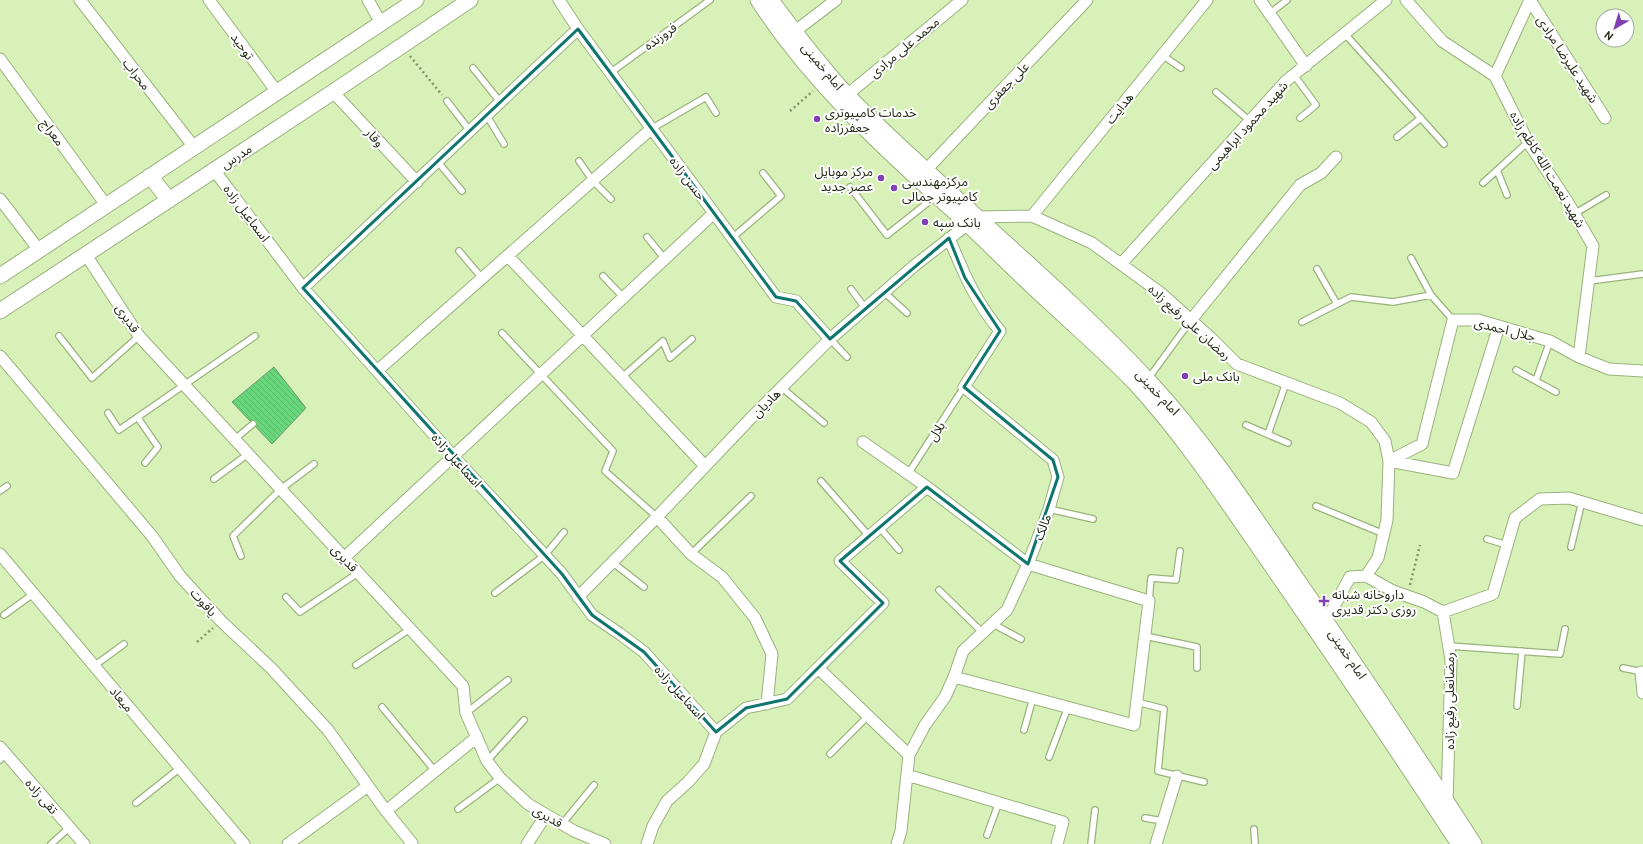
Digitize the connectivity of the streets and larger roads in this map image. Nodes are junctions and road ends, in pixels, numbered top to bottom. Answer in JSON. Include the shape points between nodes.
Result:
{"nodes":[{"id":1,"x":80,"y":0,"type":"edge"},
{"id":2,"x":209,"y":0,"type":"edge"},
{"id":3,"x":368,"y":0,"type":"edge"},
{"id":4,"x":416,"y":0,"type":"edge"},
{"id":5,"x":470,"y":0,"type":"edge"},
{"id":6,"x":559,"y":0,"type":"edge"},
{"id":7,"x":758,"y":0,"type":"edge"},
{"id":8,"x":771,"y":0,"type":"edge"},
{"id":9,"x":836,"y":0,"type":"edge"},
{"id":10,"x":962,"y":0,"type":"edge"},
{"id":11,"x":1087,"y":0,"type":"edge"},
{"id":12,"x":1207,"y":0,"type":"edge"},
{"id":13,"x":1260,"y":0,"type":"edge"},
{"id":14,"x":1386,"y":0,"type":"edge"},
{"id":15,"x":1406,"y":0,"type":"edge"},
{"id":16,"x":1530,"y":0,"type":"edge"},
{"id":17,"x":381,"y":23,"type":"junction"},
{"id":18,"x":578,"y":29,"type":"junction"},
{"id":19,"x":794,"y":32,"type":"junction"},
{"id":20,"x":0,"y":59,"type":"edge"},
{"id":21,"x":1306,"y":66,"type":"junction"},
{"id":22,"x":1495,"y":76,"type":"junction"},
{"id":23,"x":277,"y":92,"type":"junction"},
{"id":24,"x":334,"y":92,"type":"junction"},
{"id":25,"x":847,"y":95,"type":"junction"},
{"id":26,"x":1605,"y":118,"type":"dead end"},
{"id":27,"x":651,"y":129,"type":"junction"},
{"id":28,"x":194,"y":147,"type":"junction"},
{"id":29,"x":1336,"y":157,"type":"dead end"},
{"id":30,"x":214,"y":170,"type":"junction"},
{"id":31,"x":926,"y":170,"type":"junction"},
{"id":32,"x":150,"y":176,"type":"junction"},
{"id":33,"x":416,"y":182,"type":"junction"},
{"id":34,"x":0,"y":199,"type":"edge"},
{"id":35,"x":169,"y":200,"type":"junction"},
{"id":36,"x":106,"y":205,"type":"junction"},
{"id":37,"x":714,"y":213,"type":"junction"},
{"id":38,"x":1032,"y":216,"type":"junction"},
{"id":39,"x":972,"y":220,"type":"junction"},
{"id":40,"x":949,"y":238,"type":"junction"},
{"id":41,"x":39,"y":250,"type":"junction"},
{"id":42,"x":86,"y":255,"type":"junction"},
{"id":43,"x":508,"y":256,"type":"junction"},
{"id":44,"x":1121,"y":264,"type":"junction"},
{"id":45,"x":0,"y":276,"type":"edge"},
{"id":46,"x":303,"y":288,"type":"junction"},
{"id":47,"x":0,"y":311,"type":"edge"},
{"id":48,"x":1191,"y":320,"type":"junction"},
{"id":49,"x":1499,"y":326,"type":"junction"},
{"id":50,"x":582,"y":335,"type":"junction"},
{"id":51,"x":830,"y":339,"type":"junction"},
{"id":52,"x":0,"y":356,"type":"edge"},
{"id":53,"x":1578,"y":357,"type":"junction"},
{"id":54,"x":377,"y":371,"type":"junction"},
{"id":55,"x":1643,"y":371,"type":"edge"},
{"id":56,"x":863,"y":442,"type":"dead end"},
{"id":57,"x":453,"y":456,"type":"junction"},
{"id":58,"x":1389,"y":461,"type":"junction"},
{"id":59,"x":704,"y":466,"type":"junction"},
{"id":60,"x":926,"y":487,"type":"junction"},
{"id":61,"x":657,"y":517,"type":"junction"},
{"id":62,"x":1643,"y":520,"type":"edge"},
{"id":63,"x":0,"y":554,"type":"edge"},
{"id":64,"x":344,"y":558,"type":"junction"},
{"id":65,"x":1028,"y":564,"type":"junction"},
{"id":66,"x":1366,"y":576,"type":"junction"},
{"id":67,"x":578,"y":596,"type":"junction"},
{"id":68,"x":1442,"y":612,"type":"junction"},
{"id":69,"x":1326,"y":621,"type":"junction"},
{"id":70,"x":818,"y":668,"type":"junction"},
{"id":71,"x":1642,"y":672,"type":"edge"},
{"id":72,"x":954,"y":677,"type":"junction"},
{"id":73,"x":1643,"y":693,"type":"edge"},
{"id":74,"x":767,"y":704,"type":"junction"},
{"id":75,"x":716,"y":732,"type":"junction"},
{"id":76,"x":477,"y":737,"type":"junction"},
{"id":77,"x":2,"y":754,"type":"edge"},
{"id":78,"x":909,"y":755,"type":"junction"},
{"id":79,"x":907,"y":775,"type":"junction"},
{"id":80,"x":1177,"y":776,"type":"road end"},
{"id":81,"x":368,"y":786,"type":"junction"},
{"id":82,"x":1442,"y":806,"type":"junction"},
{"id":83,"x":386,"y":811,"type":"junction"},
{"id":84,"x":546,"y":815,"type":"junction"},
{"id":85,"x":84,"y":844,"type":"edge"},
{"id":86,"x":244,"y":844,"type":"edge"},
{"id":87,"x":288,"y":844,"type":"edge"},
{"id":88,"x":410,"y":844,"type":"edge"},
{"id":89,"x":527,"y":844,"type":"edge"},
{"id":90,"x":605,"y":844,"type":"edge"},
{"id":91,"x":647,"y":844,"type":"edge"},
{"id":92,"x":897,"y":844,"type":"edge"},
{"id":93,"x":1057,"y":844,"type":"edge"},
{"id":94,"x":1156,"y":844,"type":"edge"},
{"id":95,"x":1459,"y":844,"type":"edge"},
{"id":96,"x":1474,"y":844,"type":"edge"}],
"edges":[{"from":1,"to":28,"type":"street","name":"محراب"},
{"from":2,"to":23,"type":"street","name":"توحید"},
{"from":3,"to":17,"type":"street"},
{"from":4,"to":17,"type":"main road"},
{"from":5,"to":24,"type":"main road","name":"مدرس"},
{"from":6,"to":18,"type":"street","name":"حسن زاده"},
{"from":7,"to":39,"type":"main road","name":"امام خمینی","via":[[773,24],[822,83],[883,147],[936,195]]},
{"from":8,"to":19,"type":"main road","name":"امام خمینی"},
{"from":9,"to":19,"type":"street"},
{"from":10,"to":25,"type":"street","name":"محمد علی مرادی"},
{"from":11,"to":31,"type":"street","name":"علی جعفری"},
{"from":12,"to":38,"type":"street","name":"هدایت"},
{"from":13,"to":21,"type":"street"},
{"from":14,"to":21,"type":"street","name":"شهید محمود ابراهیمی"},
{"from":15,"to":22,"type":"street","name":"شهید نعمت الله کاظم زاده","via":[[1442,41]]},
{"from":16,"to":22,"type":"street"},
{"from":16,"to":26,"type":"street","name":"شهید علیرضا مرادی"},
{"from":17,"to":23,"type":"main road"},
{"from":18,"to":27,"type":"street","name":"حسن زاده"},
{"from":18,"to":33,"type":"street"},
{"from":19,"to":25,"type":"main road","name":"امام خمینی"},
{"from":20,"to":36,"type":"street","name":"معراج"},
{"from":21,"to":44,"type":"street","name":"شهید محمود ابراهیمی","via":[[1286,81]]},
{"from":22,"to":53,"type":"street","name":"شهید نعمت الله کاظم زاده","via":[[1528,142],[1593,246]]},
{"from":23,"to":28,"type":"main road"},
{"from":24,"to":30,"type":"main road","name":"مدرس"},
{"from":24,"to":33,"type":"street","name":"وقار"},
{"from":25,"to":31,"type":"main road","name":"امام خمینی"},
{"from":27,"to":37,"type":"street","name":"حسن زاده"},
{"from":27,"to":43,"type":"street"},
{"from":28,"to":32,"type":"main road"},
{"from":29,"to":48,"type":"street","via":[[1321,173],[1300,185]]},
{"from":30,"to":35,"type":"main road","name":"مدرس"},
{"from":30,"to":46,"type":"street","name":"اسماعیل زاده"},
{"from":31,"to":39,"type":"main road","name":"امام خمینی"},
{"from":32,"to":35,"type":"main road"},
{"from":32,"to":36,"type":"main road"},
{"from":33,"to":46,"type":"street"},
{"from":34,"to":41,"type":"street"},
{"from":35,"to":42,"type":"main road","name":"مدرس"},
{"from":36,"to":41,"type":"main road"},
{"from":37,"to":50,"type":"street"},
{"from":37,"to":51,"type":"street","name":"حسن زاده","via":[[776,297],[796,301]]},
{"from":38,"to":39,"type":"street","name":"رمضان علی رفیع زاده"},
{"from":38,"to":44,"type":"street","name":"رمضان علی رفیع زاده","via":[[1092,243]]},
{"from":39,"to":40,"type":"street","name":"هادیان"},
{"from":39,"to":69,"type":"main road","name":"امام خمینی","via":[[1035,269],[1147,379],[1199,439]]},
{"from":39,"to":82,"type":"main road","name":"امام خمینی","via":[[1124,373],[1188,448]]},
{"from":40,"to":51,"type":"street","name":"هادیان"},
{"from":40,"to":65,"type":"street","name":"مالک","via":[[965,278],[986,314],[1000,331],[964,388],[1053,460],[1058,477]]},
{"from":41,"to":45,"type":"main road"},
{"from":42,"to":47,"type":"main road","name":"مدرس"},
{"from":42,"to":64,"type":"street","name":"قدیری","via":[[139,336]]},
{"from":43,"to":50,"type":"street"},
{"from":43,"to":54,"type":"street"},
{"from":44,"to":48,"type":"street","name":"رمضان علی رفیع زاده","via":[[1162,294]]},
{"from":46,"to":54,"type":"street","name":"اسماعیل زاده"},
{"from":48,"to":58,"type":"street","name":"رمضان علی رفیع زاده","via":[[1237,364],[1340,403],[1371,422],[1385,441]]},
{"from":49,"to":53,"type":"street","name":"جلال احمدی","via":[[1550,341]]},
{"from":49,"to":58,"type":"street","name":"جلال احمدی","via":[[1478,320],[1453,320],[1422,444]]},
{"from":49,"to":58,"type":"street","via":[[1453,473]]},
{"from":50,"to":57,"type":"street"},
{"from":50,"to":59,"type":"street"},
{"from":51,"to":59,"type":"street","name":"هادیان"},
{"from":52,"to":81,"type":"street","name":"یاقوت","via":[[152,536],[180,576],[328,730]]},
{"from":53,"to":55,"type":"street","name":"جلال احمدی","via":[[1609,369]]},
{"from":54,"to":57,"type":"street","name":"اسماعیل زاده"},
{"from":56,"to":60,"type":"street"},
{"from":57,"to":64,"type":"street"},
{"from":57,"to":67,"type":"street","name":"اسماعیل زاده","via":[[562,574]]},
{"from":58,"to":66,"type":"street","name":"رمضان علی رفیع زاده","via":[[1387,520],[1378,558]]},
{"from":59,"to":61,"type":"street","name":"هادیان"},
{"from":60,"to":65,"type":"street"},
{"from":60,"to":70,"type":"street","via":[[840,560],[883,603]]},
{"from":61,"to":67,"type":"street","name":"هادیان"},
{"from":61,"to":74,"type":"street","via":[[691,554],[722,578],[755,618],[772,654]]},
{"from":62,"to":68,"type":"street","via":[[1569,498],[1540,499],[1515,518],[1493,594]]},
{"from":63,"to":86,"type":"street","name":"میعاد"},
{"from":64,"to":76,"type":"street","name":"قدیری","via":[[463,686],[466,713]]},
{"from":65,"to":72,"type":"street","name":"مالک","via":[[1007,610],[962,651]]},
{"from":65,"to":72,"type":"street","via":[[1149,601],[1134,725]]},
{"from":66,"to":68,"type":"street"},
{"from":66,"to":69,"type":"street","via":[[1350,577]]},
{"from":67,"to":75,"type":"street","name":"اسماعیل زاده","via":[[592,615],[644,652]]},
{"from":68,"to":82,"type":"street","name":"رمضانعلی رفیع زاده","via":[[1451,660]]},
{"from":69,"to":82,"type":"main road","name":"امام خمینی"},
{"from":70,"to":74,"type":"street","via":[[787,700]]},
{"from":70,"to":78,"type":"street"},
{"from":71,"to":73,"type":"street"},
{"from":72,"to":78,"type":"street","name":"مالک","via":[[945,697],[924,725]]},
{"from":74,"to":75,"type":"street","via":[[746,708]]},
{"from":75,"to":91,"type":"street","via":[[704,764],[667,801],[652,826]]},
{"from":76,"to":83,"type":"street"},
{"from":76,"to":84,"type":"street","name":"قدیری","via":[[487,761],[500,778],[528,804]]},
{"from":77,"to":85,"type":"street","name":"تقی زاده"},
{"from":78,"to":79,"type":"street","name":"مالک"},
{"from":79,"to":92,"type":"street","name":"مالک","via":[[902,831]]},
{"from":79,"to":93,"type":"street","via":[[1063,822]]},
{"from":80,"to":94,"type":"street"},
{"from":81,"to":83,"type":"street","name":"یاقوت"},
{"from":81,"to":87,"type":"street"},
{"from":82,"to":95,"type":"main road","name":"امام خمینی"},
{"from":82,"to":96,"type":"main road","name":"امام خمینی"},
{"from":83,"to":88,"type":"street","name":"یاقوت","via":[[412,843]]},
{"from":84,"to":89,"type":"street"},
{"from":84,"to":90,"type":"street","name":"قدیری"}]}
